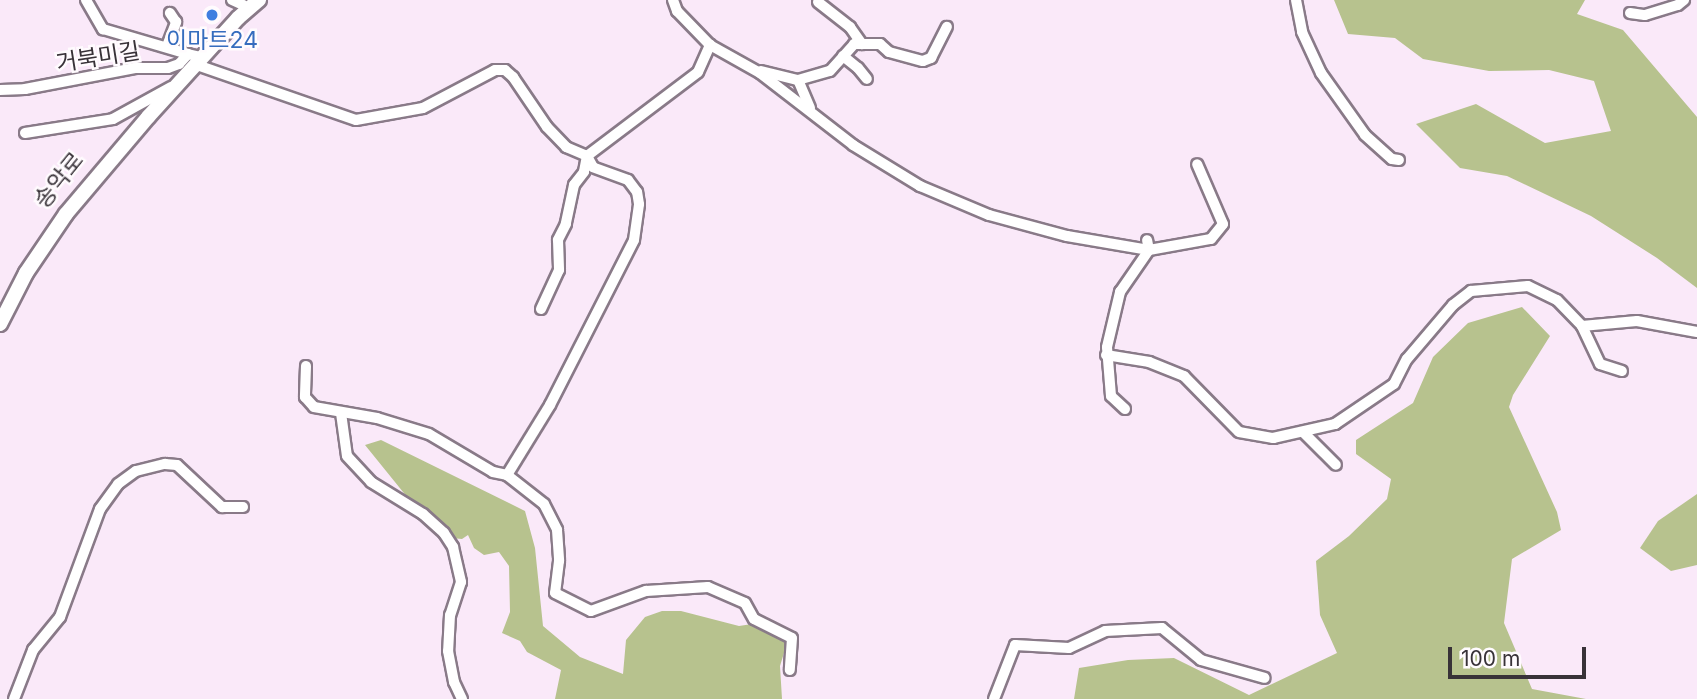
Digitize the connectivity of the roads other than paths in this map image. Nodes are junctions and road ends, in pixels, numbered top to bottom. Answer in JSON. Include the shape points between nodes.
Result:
{"nodes":[{"id":1,"x":86,"y":0,"type":"edge"},
{"id":2,"x":259,"y":0,"type":"edge"},
{"id":3,"x":673,"y":0,"type":"edge"},
{"id":4,"x":1296,"y":0,"type":"edge"},
{"id":5,"x":1684,"y":0,"type":"edge"},
{"id":6,"x":242,"y":1,"type":"edge"},
{"id":7,"x":818,"y":2,"type":"dead end"},
{"id":8,"x":170,"y":13,"type":"dead end"},
{"id":9,"x":1630,"y":13,"type":"dead end"},
{"id":10,"x":947,"y":27,"type":"dead end"},
{"id":11,"x":862,"y":44,"type":"junction"},
{"id":12,"x":167,"y":46,"type":"junction"},
{"id":13,"x":710,"y":46,"type":"junction"},
{"id":14,"x":843,"y":56,"type":"junction"},
{"id":15,"x":194,"y":58,"type":"junction"},
{"id":16,"x":754,"y":69,"type":"junction"},
{"id":17,"x":867,"y":79,"type":"dead end"},
{"id":18,"x":798,"y":80,"type":"junction"},
{"id":19,"x":172,"y":86,"type":"junction"},
{"id":20,"x":0,"y":90,"type":"edge"},
{"id":21,"x":810,"y":108,"type":"junction"},
{"id":22,"x":25,"y":133,"type":"dead end"},
{"id":23,"x":587,"y":156,"type":"junction"},
{"id":24,"x":1399,"y":160,"type":"dead end"},
{"id":25,"x":1197,"y":164,"type":"dead end"},
{"id":26,"x":1148,"y":245,"type":"junction"},
{"id":27,"x":541,"y":309,"type":"dead end"},
{"id":28,"x":0,"y":315,"type":"edge"},
{"id":29,"x":0,"y":324,"type":"edge"},
{"id":30,"x":1582,"y":326,"type":"junction"},
{"id":31,"x":1697,"y":332,"type":"edge"},
{"id":32,"x":1106,"y":355,"type":"junction"},
{"id":33,"x":306,"y":366,"type":"dead end"},
{"id":34,"x":1622,"y":371,"type":"dead end"},
{"id":35,"x":1125,"y":409,"type":"dead end"},
{"id":36,"x":341,"y":413,"type":"junction"},
{"id":37,"x":1304,"y":433,"type":"junction"},
{"id":38,"x":1336,"y":465,"type":"dead end"},
{"id":39,"x":507,"y":475,"type":"junction"},
{"id":40,"x":243,"y":506,"type":"dead end"},
{"id":41,"x":790,"y":670,"type":"dead end"},
{"id":42,"x":1265,"y":678,"type":"dead end"},
{"id":43,"x":14,"y":699,"type":"edge"},
{"id":44,"x":462,"y":699,"type":"edge"},
{"id":45,"x":994,"y":699,"type":"edge"}],
"edges":[{"from":1,"to":12,"type":"street","via":[[103,29]]},
{"from":2,"to":15,"type":"main road"},
{"from":3,"to":13,"type":"street"},
{"from":4,"to":24,"type":"street","via":[[1302,32],[1321,73],[1365,135]]},
{"from":5,"to":9,"type":"street","via":[[1645,15]]},
{"from":6,"to":15,"type":"main road","name":"송악로"},
{"from":7,"to":11,"type":"street","via":[[850,27]]},
{"from":8,"to":12,"type":"street","via":[[176,22]]},
{"from":10,"to":11,"type":"street","via":[[931,58],[923,61],[889,52],[880,44]]},
{"from":11,"to":14,"type":"street","via":[[847,48]]},
{"from":12,"to":15,"type":"street"},
{"from":13,"to":16,"type":"street"},
{"from":13,"to":23,"type":"street","via":[[698,72]]},
{"from":14,"to":17,"type":"street"},
{"from":14,"to":18,"type":"street","via":[[830,71]]},
{"from":15,"to":19,"type":"main road","name":"송악로"},
{"from":15,"to":20,"type":"street","name":"거북미길","via":[[168,68],[135,68]]},
{"from":15,"to":23,"type":"street","via":[[356,120],[424,108],[495,70],[505,71],[566,147]]},
{"from":15,"to":29,"type":"main road","via":[[50,235]]},
{"from":16,"to":18,"type":"street"},
{"from":16,"to":21,"type":"street"},
{"from":18,"to":21,"type":"street"},
{"from":19,"to":22,"type":"street","name":"송악로","via":[[113,120]]},
{"from":19,"to":28,"type":"main road","name":"송악로","via":[[53,223]]},
{"from":21,"to":26,"type":"street","via":[[853,145],[920,186],[989,215],[1067,236]]},
{"from":23,"to":27,"type":"street","via":[[558,240],[559,270]]},
{"from":23,"to":39,"type":"street","via":[[593,167],[628,180],[637,192],[634,240],[550,405]]},
{"from":25,"to":26,"type":"street","via":[[1223,224],[1211,239]]},
{"from":26,"to":32,"type":"street","via":[[1120,292]]},
{"from":30,"to":31,"type":"street","via":[[1637,321]]},
{"from":30,"to":34,"type":"street","via":[[1600,364]]},
{"from":30,"to":37,"type":"street","via":[[1557,300],[1528,286],[1471,291],[1453,305],[1407,359],[1394,384],[1335,424]]},
{"from":32,"to":35,"type":"street","via":[[1111,396]]},
{"from":32,"to":37,"type":"street","via":[[1149,362],[1184,376],[1239,432],[1273,438]]},
{"from":33,"to":36,"type":"street","via":[[309,404]]},
{"from":36,"to":39,"type":"street","via":[[429,434],[493,472]]},
{"from":36,"to":44,"type":"street","via":[[346,456],[371,482],[423,514],[453,547],[461,582],[450,615],[449,651]]},
{"from":37,"to":38,"type":"street"},
{"from":39,"to":41,"type":"street","via":[[544,504],[557,530],[555,593],[591,611],[646,591],[708,587],[745,603],[754,619],[792,638]]},
{"from":40,"to":43,"type":"street","via":[[222,507],[177,465],[136,471],[118,484],[100,509],[60,617],[33,650]]},
{"from":42,"to":45,"type":"street","via":[[1201,660],[1162,628],[1105,631],[1069,648],[1016,645]]}]}
